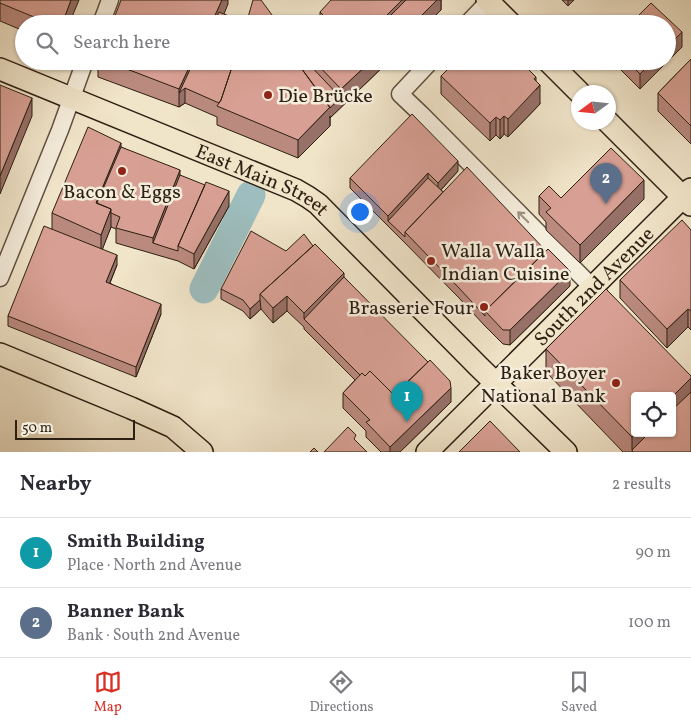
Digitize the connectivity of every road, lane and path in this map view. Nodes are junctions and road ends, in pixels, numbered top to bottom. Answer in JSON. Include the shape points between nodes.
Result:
{"nodes":[{"id":1,"x":110,"y":0,"type":"edge"},
{"id":2,"x":489,"y":1,"type":"edge"},
{"id":3,"x":104,"y":15,"type":"edge"},
{"id":4,"x":476,"y":15,"type":"edge"},
{"id":5,"x":502,"y":15,"type":"edge"},
{"id":6,"x":0,"y":69,"type":"edge"},
{"id":7,"x":83,"y":70,"type":"edge"},
{"id":8,"x":423,"y":70,"type":"edge"},
{"id":9,"x":557,"y":70,"type":"edge"},
{"id":10,"x":572,"y":85,"type":"edge"},
{"id":11,"x":72,"y":98,"type":"junction"},
{"id":12,"x":616,"y":130,"type":"edge"},
{"id":13,"x":688,"y":197,"type":"edge"},
{"id":14,"x":0,"y":278,"type":"edge"},
{"id":15,"x":593,"y":287,"type":"junction"},
{"id":16,"x":612,"y":308,"type":"edge"},
{"id":17,"x":0,"y":354,"type":"edge"},
{"id":18,"x":496,"y":384,"type":"junction"},
{"id":19,"x":202,"y":452,"type":"edge"},
{"id":20,"x":427,"y":452,"type":"edge"},
{"id":21,"x":566,"y":452,"type":"edge"}],
"edges":[{"from":1,"to":3,"type":"street"},
{"from":2,"to":4,"type":"street"},
{"from":2,"to":5,"type":"main road"},
{"from":6,"to":11,"type":"main road","name":"East Main Street"},
{"from":7,"to":11,"type":"street"},
{"from":15,"to":8,"type":"street","one_way":true,"via":[[400,94]]},
{"from":9,"to":10,"type":"main road"},
{"from":11,"to":14,"type":"street"},
{"from":11,"to":18,"type":"main road","name":"East Main Street","via":[[308,197]]},
{"from":12,"to":13,"type":"main road"},
{"from":13,"to":15,"type":"main road","name":"South 2nd Avenue"},
{"from":15,"to":16,"type":"street"},
{"from":15,"to":18,"type":"main road","name":"South 2nd Avenue"},
{"from":17,"to":19,"type":"main road","via":[[173,427]]},
{"from":18,"to":20,"type":"main road","name":"South 2nd Avenue"},
{"from":18,"to":21,"type":"main road","name":"East Main Street"}]}
